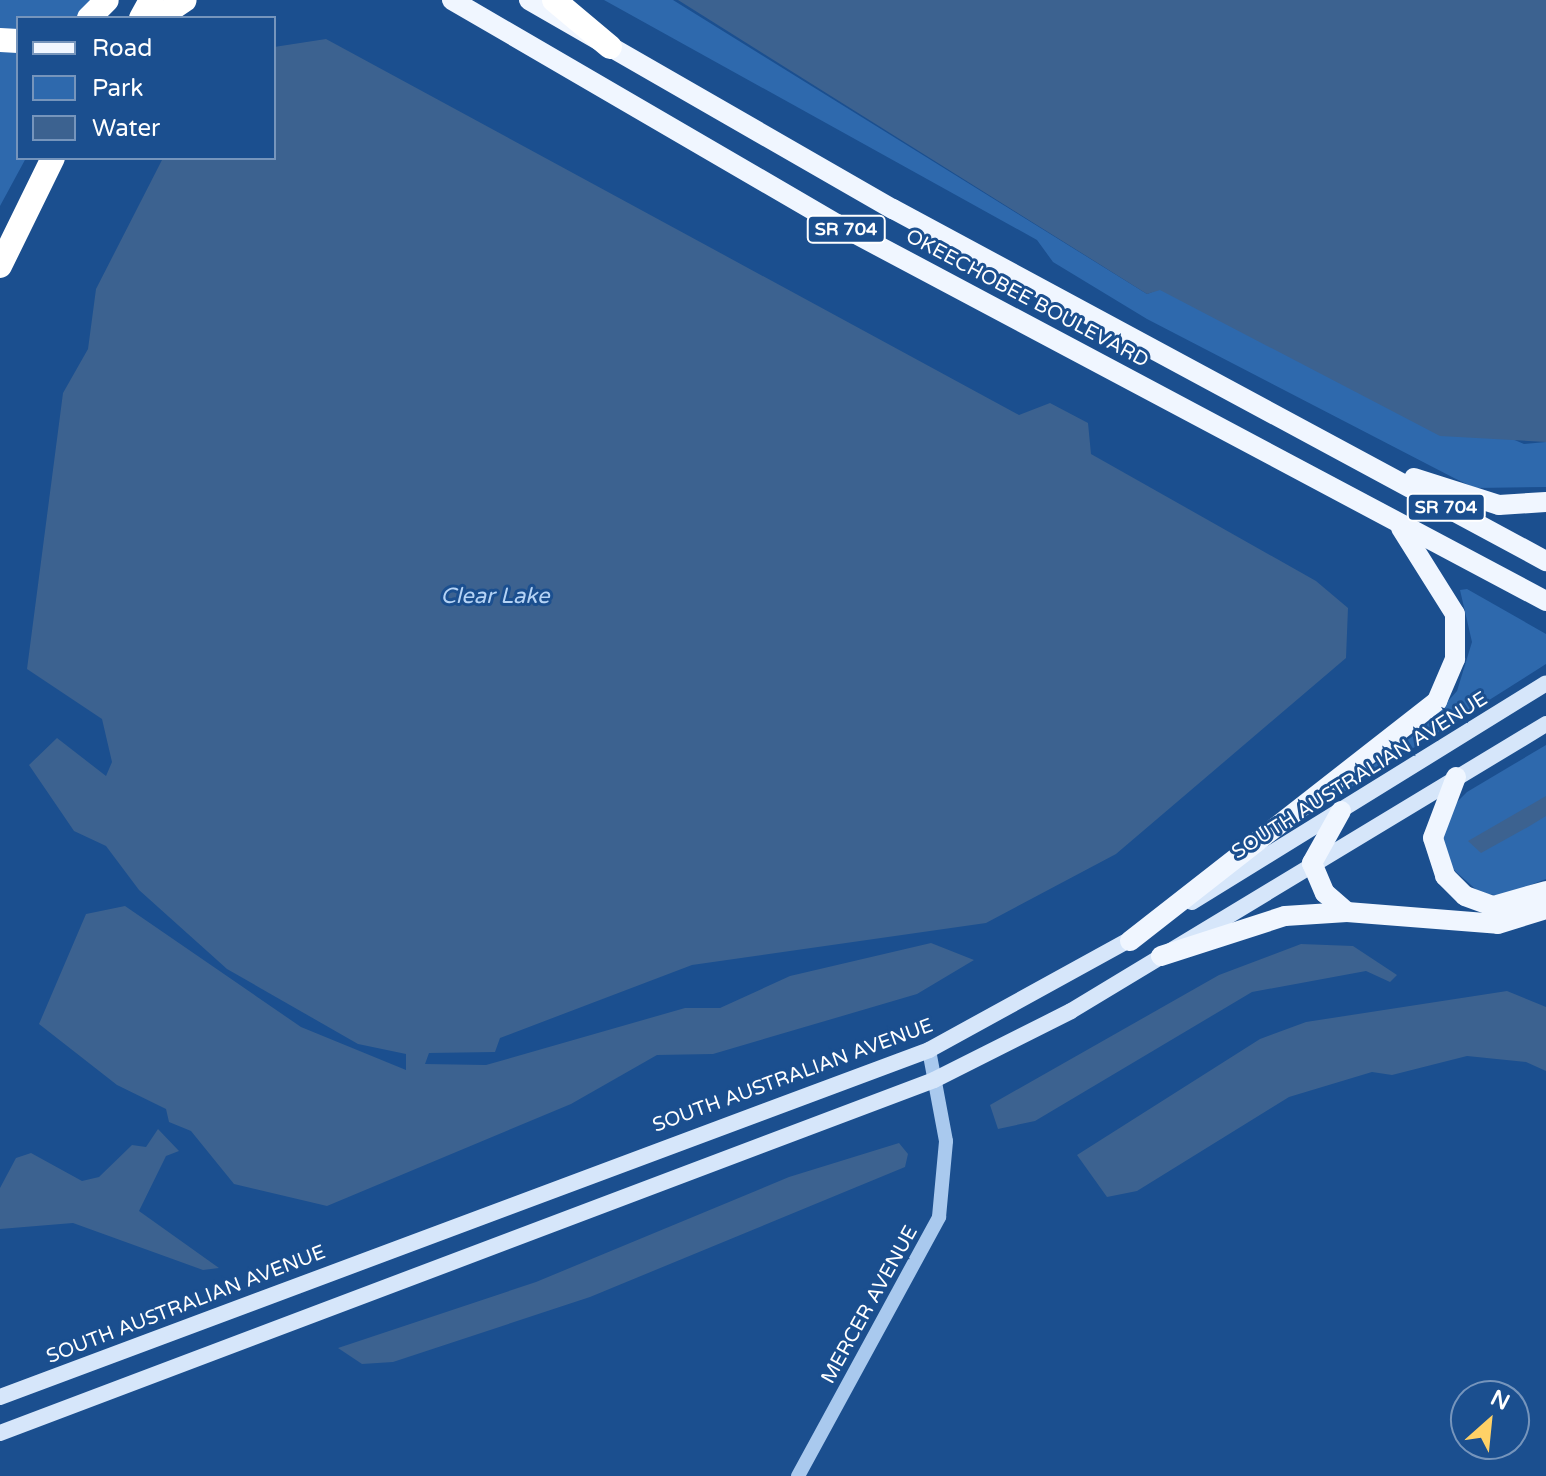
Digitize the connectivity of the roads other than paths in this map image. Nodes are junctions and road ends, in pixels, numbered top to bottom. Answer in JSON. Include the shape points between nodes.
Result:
{"nodes":[{"id":1,"x":107,"y":0,"type":"edge"},
{"id":2,"x":185,"y":0,"type":"edge"},
{"id":3,"x":452,"y":0,"type":"edge"},
{"id":4,"x":529,"y":0,"type":"edge"},
{"id":5,"x":554,"y":0,"type":"edge"},
{"id":6,"x":91,"y":16,"type":"edge"},
{"id":7,"x":161,"y":16,"type":"edge"},
{"id":8,"x":610,"y":47,"type":"junction"},
{"id":9,"x":52,"y":160,"type":"edge"},
{"id":10,"x":0,"y":266,"type":"edge"},
{"id":11,"x":1346,"y":453,"type":"junction"},
{"id":12,"x":1546,"y":502,"type":"edge"},
{"id":13,"x":1399,"y":525,"type":"junction"},
{"id":14,"x":1546,"y":561,"type":"edge"},
{"id":15,"x":1546,"y":601,"type":"edge"},
{"id":16,"x":1546,"y":683,"type":"edge"},
{"id":17,"x":1546,"y":724,"type":"edge"},
{"id":18,"x":1456,"y":777,"type":"junction"},
{"id":19,"x":1341,"y":811,"type":"junction"},
{"id":20,"x":1312,"y":863,"type":"junction"},
{"id":21,"x":1546,"y":891,"type":"edge"},
{"id":22,"x":1546,"y":909,"type":"edge"},
{"id":23,"x":1347,"y":912,"type":"junction"},
{"id":24,"x":1130,"y":941,"type":"junction"},
{"id":25,"x":1161,"y":956,"type":"junction"},
{"id":26,"x":929,"y":1050,"type":"junction"},
{"id":27,"x":934,"y":1080,"type":"junction"},
{"id":28,"x":0,"y":1397,"type":"edge"},
{"id":29,"x":0,"y":1433,"type":"edge"},
{"id":30,"x":798,"y":1476,"type":"edge"}],
"edges":[{"from":1,"to":6,"type":"highway"},
{"from":2,"to":7,"type":"highway"},
{"from":3,"to":13,"type":"main road","name":"OKEECHOBEE BOULEVARD","number":"SR 704","via":[[837,224]]},
{"from":4,"to":8,"type":"main road","name":"OKEECHOBEE BOULEVARD","number":"SR 704"},
{"from":5,"to":8,"type":"highway"},
{"from":8,"to":11,"type":"main road","name":"OKEECHOBEE BOULEVARD","number":"SR 704"},
{"from":9,"to":10,"type":"highway"},
{"from":11,"to":12,"type":"main road","via":[[1468,497]]},
{"from":11,"to":14,"type":"main road","name":"OKEECHOBEE BOULEVARD","number":"SR 704"},
{"from":13,"to":15,"type":"main road","name":"OKEECHOBEE BOULEVARD","number":"SR 704"},
{"from":13,"to":24,"type":"main road","via":[[1455,614],[1455,659],[1443,692],[1419,719]]},
{"from":16,"to":19,"type":"main road","name":"SOUTH AUSTRALIAN AVENUE"},
{"from":17,"to":18,"type":"main road"},
{"from":18,"to":20,"type":"main road"},
{"from":18,"to":21,"type":"main road","via":[[1433,838],[1445,876],[1465,896],[1493,906]]},
{"from":19,"to":20,"type":"main road"},
{"from":19,"to":24,"type":"main road","name":"SOUTH AUSTRALIAN AVENUE"},
{"from":20,"to":23,"type":"main road","via":[[1325,893]]},
{"from":20,"to":25,"type":"main road"},
{"from":22,"to":23,"type":"main road","via":[[1498,924]]},
{"from":23,"to":25,"type":"main road","via":[[1254,923]]},
{"from":24,"to":26,"type":"main road","name":"SOUTH AUSTRALIAN AVENUE"},
{"from":25,"to":27,"type":"main road"},
{"from":26,"to":27,"type":"street","name":"MERCER AVENUE"},
{"from":26,"to":28,"type":"main road","name":"SOUTH AUSTRALIAN AVENUE"},
{"from":27,"to":29,"type":"main road"},
{"from":27,"to":30,"type":"street","name":"MERCER AVENUE","via":[[947,1167],[939,1217]]}]}
